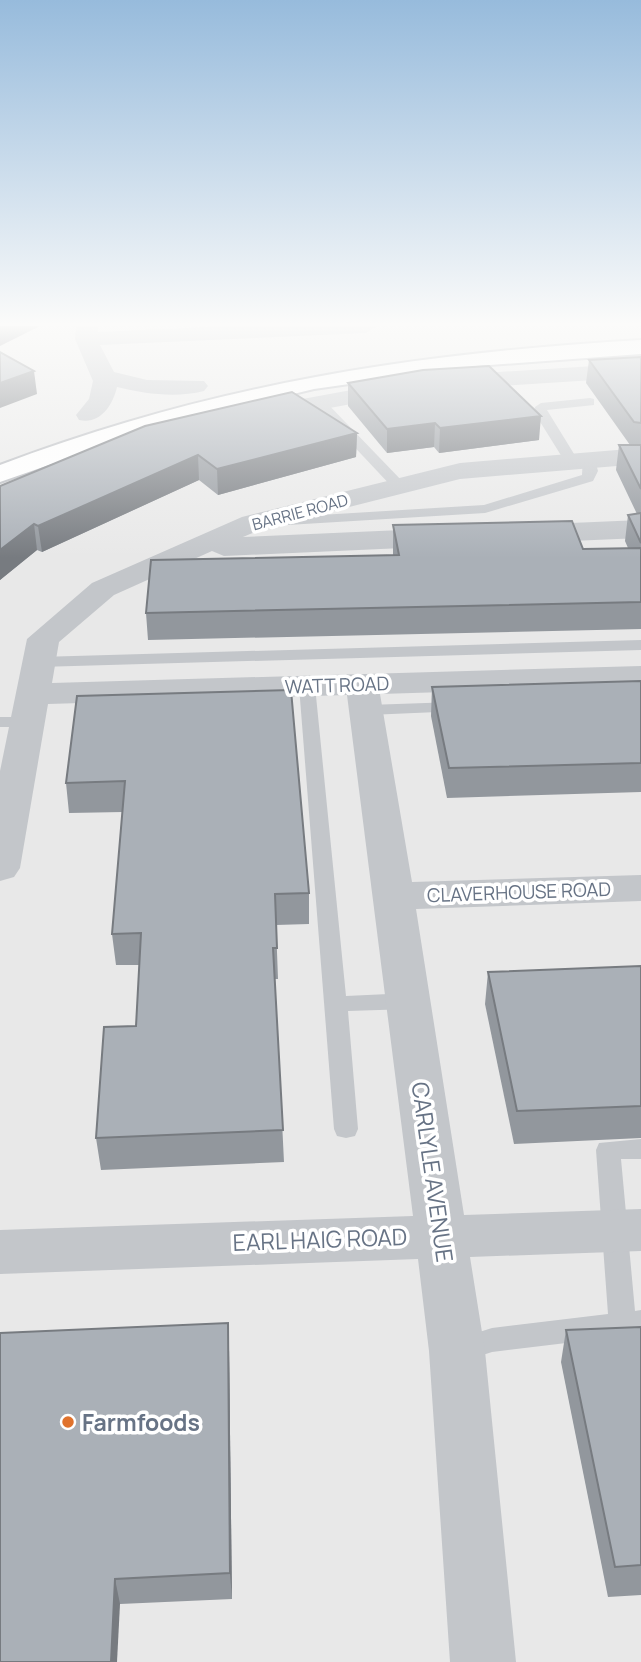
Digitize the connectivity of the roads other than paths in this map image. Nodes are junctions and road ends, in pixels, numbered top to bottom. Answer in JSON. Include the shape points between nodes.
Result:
{"nodes":[{"id":1,"x":99,"y":404,"type":"edge"},
{"id":2,"x":130,"y":404,"type":"edge"},
{"id":3,"x":216,"y":404,"type":"edge"},
{"id":4,"x":307,"y":404,"type":"edge"},
{"id":5,"x":320,"y":404,"type":"edge"},
{"id":6,"x":575,"y":404,"type":"edge"},
{"id":7,"x":88,"y":415,"type":"junction"},
{"id":8,"x":64,"y":422,"type":"dead end"},
{"id":9,"x":641,"y":456,"type":"edge"},
{"id":10,"x":580,"y":461,"type":"junction"},
{"id":11,"x":0,"y":474,"type":"edge"},
{"id":12,"x":399,"y":486,"type":"junction"},
{"id":13,"x":0,"y":494,"type":"edge"},
{"id":14,"x":252,"y":523,"type":"junction"},
{"id":15,"x":641,"y":529,"type":"edge"},
{"id":16,"x":198,"y":548,"type":"junction"},
{"id":17,"x":641,"y":645,"type":"edge"},
{"id":18,"x":641,"y":676,"type":"edge"},
{"id":19,"x":307,"y":686,"type":"junction"},
{"id":20,"x":365,"y":697,"type":"junction"},
{"id":21,"x":24,"y":700,"type":"edge"},
{"id":22,"x":475,"y":706,"type":"edge"},
{"id":23,"x":1,"y":854,"type":"edge"},
{"id":24,"x":641,"y":888,"type":"edge"},
{"id":25,"x":396,"y":896,"type":"junction"},
{"id":26,"x":410,"y":1001,"type":"junction"},
{"id":27,"x":335,"y":1004,"type":"junction"},
{"id":28,"x":346,"y":1129,"type":"dead end"},
{"id":29,"x":641,"y":1149,"type":"edge"},
{"id":30,"x":627,"y":1231,"type":"edge"},
{"id":31,"x":442,"y":1235,"type":"junction"},
{"id":32,"x":0,"y":1252,"type":"edge"},
{"id":33,"x":631,"y":1322,"type":"edge"},
{"id":34,"x":457,"y":1351,"type":"junction"},
{"id":35,"x":483,"y":1662,"type":"edge"}],
"edges":[{"from":1,"to":7,"type":"street"},
{"from":2,"to":7,"type":"main road"},
{"from":3,"to":11,"type":"main road","via":[[117,429]]},
{"from":4,"to":13,"type":"street","via":[[138,442]]},
{"from":5,"to":12,"type":"lane"},
{"from":6,"to":10,"type":"lane","via":[[541,407],[540,412]]},
{"from":7,"to":8,"type":"main road"},
{"from":9,"to":10,"type":"street","name":"BARRIE ROAD"},
{"from":10,"to":12,"type":"street","name":"BARRIE ROAD","via":[[460,471]]},
{"from":10,"to":14,"type":"lane","via":[[591,471],[588,478],[485,509]]},
{"from":12,"to":14,"type":"street","name":"BARRIE ROAD"},
{"from":14,"to":16,"type":"street","name":"BARRIE ROAD"},
{"from":15,"to":16,"type":"street"},
{"from":16,"to":21,"type":"street","name":"BARRIE ROAD","via":[[103,589],[43,639]]},
{"from":17,"to":21,"type":"lane"},
{"from":18,"to":20,"type":"street","name":"WATT ROAD","via":[[590,684]]},
{"from":19,"to":20,"type":"street","name":"WATT ROAD"},
{"from":19,"to":21,"type":"street","name":"WATT ROAD"},
{"from":19,"to":27,"type":"lane"},
{"from":20,"to":22,"type":"lane"},
{"from":20,"to":25,"type":"street","name":"CARLYLE AVENUE"},
{"from":21,"to":23,"type":"street","name":"BARRIE ROAD"},
{"from":24,"to":25,"type":"street","name":"CLAVERHOUSE ROAD"},
{"from":25,"to":26,"type":"street","name":"CARLYLE AVENUE"},
{"from":26,"to":27,"type":"lane"},
{"from":26,"to":31,"type":"street","name":"CARLYLE AVENUE"},
{"from":27,"to":28,"type":"lane"},
{"from":29,"to":30,"type":"lane","via":[[608,1150]]},
{"from":30,"to":31,"type":"street","name":"EARL HAIG ROAD"},
{"from":30,"to":33,"type":"lane"},
{"from":31,"to":32,"type":"street","name":"EARL HAIG ROAD"},
{"from":31,"to":34,"type":"street","name":"CARLYLE AVENUE"},
{"from":33,"to":34,"type":"lane","via":[[492,1340]]},
{"from":34,"to":35,"type":"street","name":"CARLYLE AVENUE"}]}
